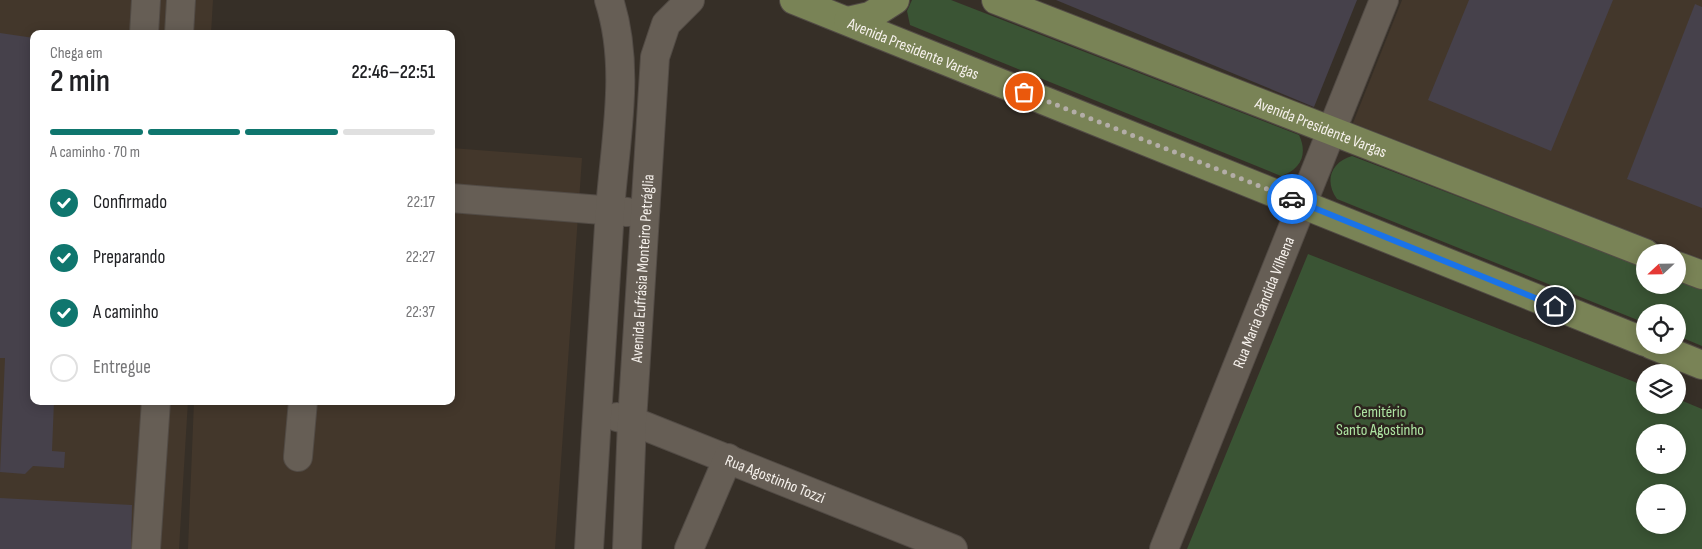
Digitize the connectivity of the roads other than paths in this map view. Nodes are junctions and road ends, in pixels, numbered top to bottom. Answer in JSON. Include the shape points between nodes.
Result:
{"nodes":[{"id":1,"x":146,"y":0,"type":"edge"},
{"id":2,"x":182,"y":0,"type":"edge"},
{"id":3,"x":609,"y":0,"type":"edge"},
{"id":4,"x":690,"y":0,"type":"edge"},
{"id":5,"x":794,"y":0,"type":"edge"},
{"id":6,"x":895,"y":0,"type":"edge"},
{"id":7,"x":996,"y":0,"type":"edge"},
{"id":8,"x":1384,"y":0,"type":"edge"},
{"id":9,"x":848,"y":21,"type":"junction"},
{"id":10,"x":144,"y":30,"type":"edge"},
{"id":11,"x":179,"y":30,"type":"edge"},
{"id":12,"x":1331,"y":132,"type":"junction"},
{"id":13,"x":455,"y":198,"type":"edge"},
{"id":14,"x":1302,"y":203,"type":"junction"},
{"id":15,"x":610,"y":210,"type":"junction"},
{"id":16,"x":646,"y":213,"type":"junction"},
{"id":17,"x":1636,"y":250,"type":"edge"},
{"id":18,"x":1686,"y":269,"type":"edge"},
{"id":19,"x":1702,"y":275,"type":"edge"},
{"id":20,"x":1636,"y":338,"type":"edge"},
{"id":21,"x":1676,"y":354,"type":"edge"},
{"id":22,"x":1702,"y":364,"type":"edge"},
{"id":23,"x":156,"y":405,"type":"edge"},
{"id":24,"x":303,"y":405,"type":"edge"},
{"id":25,"x":597,"y":413,"type":"junction"},
{"id":26,"x":632,"y":421,"type":"junction"},
{"id":27,"x":298,"y":457,"type":"dead end"},
{"id":28,"x":728,"y":458,"type":"junction"},
{"id":29,"x":146,"y":549,"type":"edge"},
{"id":30,"x":589,"y":549,"type":"edge"},
{"id":31,"x":627,"y":549,"type":"edge"},
{"id":32,"x":689,"y":549,"type":"edge"},
{"id":33,"x":953,"y":549,"type":"edge"},
{"id":34,"x":1164,"y":549,"type":"edge"}],
"edges":[{"from":1,"to":10,"type":"street"},
{"from":2,"to":11,"type":"street"},
{"from":3,"to":15,"type":"street","via":[[617,26],[621,68]]},
{"from":4,"to":16,"type":"street","name":"Avenida Eufrásia Monteiro Petráglia","via":[[666,24],[655,57]]},
{"from":5,"to":9,"type":"main road","name":"Avenida Presidente Vargas"},
{"from":6,"to":9,"type":"main road","via":[[870,16]]},
{"from":7,"to":12,"type":"main road","name":"Avenida Presidente Vargas"},
{"from":8,"to":12,"type":"street","name":"Rua Maria Cândida Vilhena"},
{"from":9,"to":14,"type":"main road","name":"Avenida Presidente Vargas"},
{"from":12,"to":14,"type":"street","name":"Rua Maria Cândida Vilhena"},
{"from":12,"to":17,"type":"main road","name":"Avenida Presidente Vargas"},
{"from":13,"to":15,"type":"street"},
{"from":14,"to":20,"type":"main road","name":"Avenida Presidente Vargas"},
{"from":14,"to":34,"type":"street","name":"Rua Maria Cândida Vilhena"},
{"from":15,"to":16,"type":"street"},
{"from":15,"to":25,"type":"street"},
{"from":16,"to":26,"type":"street","name":"Avenida Eufrásia Monteiro Petráglia"},
{"from":18,"to":19,"type":"main road"},
{"from":21,"to":22,"type":"main road"},
{"from":23,"to":29,"type":"street"},
{"from":24,"to":27,"type":"street"},
{"from":25,"to":26,"type":"street","name":"Rua Agostinho Tozzi"},
{"from":25,"to":30,"type":"street"},
{"from":26,"to":28,"type":"street","name":"Rua Agostinho Tozzi"},
{"from":26,"to":31,"type":"street","name":"Avenida Eufrásia Monteiro Petráglia"},
{"from":28,"to":32,"type":"street"},
{"from":28,"to":33,"type":"street","name":"Rua Agostinho Tozzi"}]}
